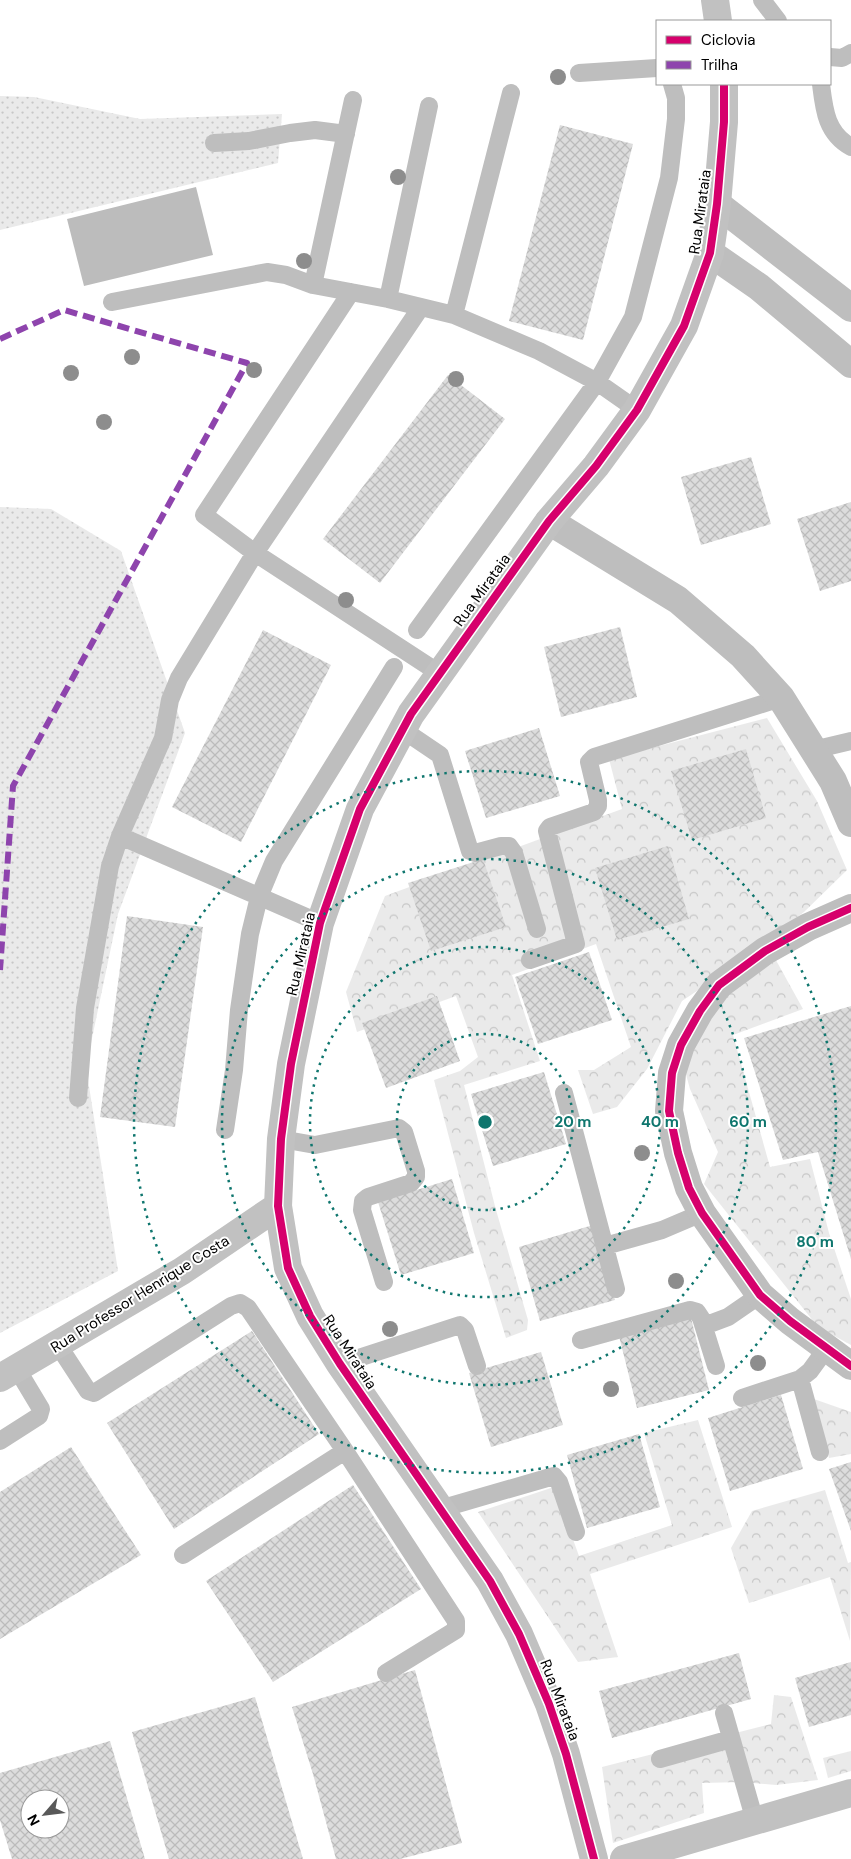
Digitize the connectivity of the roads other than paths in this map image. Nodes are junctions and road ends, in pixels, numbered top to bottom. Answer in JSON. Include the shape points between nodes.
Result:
{"nodes":[{"id":1,"x":715,"y":0,"type":"edge"},
{"id":2,"x":762,"y":0,"type":"edge"},
{"id":3,"x":718,"y":20,"type":"edge"},
{"id":4,"x":777,"y":20,"type":"edge"},
{"id":5,"x":851,"y":53,"type":"edge"},
{"id":6,"x":831,"y":58,"type":"edge"},
{"id":7,"x":656,"y":68,"type":"edge"},
{"id":8,"x":579,"y":73,"type":"dead end"},
{"id":9,"x":672,"y":85,"type":"edge"},
{"id":10,"x":724,"y":85,"type":"edge"},
{"id":11,"x":822,"y":85,"type":"edge"},
{"id":12,"x":511,"y":93,"type":"dead end"},
{"id":13,"x":353,"y":100,"type":"dead end"},
{"id":14,"x":429,"y":106,"type":"dead end"},
{"id":15,"x":346,"y":134,"type":"junction"},
{"id":16,"x":214,"y":143,"type":"dead end"},
{"id":17,"x":851,"y":147,"type":"edge"},
{"id":18,"x":717,"y":204,"type":"junction"},
{"id":19,"x":710,"y":253,"type":"junction"},
{"id":20,"x":313,"y":285,"type":"junction"},
{"id":21,"x":351,"y":292,"type":"junction"},
{"id":22,"x":388,"y":298,"type":"junction"},
{"id":23,"x":112,"y":302,"type":"dead end"},
{"id":24,"x":421,"y":306,"type":"junction"},
{"id":25,"x":851,"y":308,"type":"edge"},
{"id":26,"x":454,"y":314,"type":"junction"},
{"id":27,"x":851,"y":364,"type":"edge"},
{"id":28,"x":597,"y":382,"type":"junction"},
{"id":29,"x":637,"y":410,"type":"junction"},
{"id":30,"x":549,"y":521,"type":"junction"},
{"id":31,"x":255,"y":553,"type":"junction"},
{"id":32,"x":417,"y":630,"type":"dead end"},
{"id":33,"x":394,"y":667,"type":"dead end"},
{"id":34,"x":439,"y":673,"type":"junction"},
{"id":35,"x":781,"y":698,"type":"junction"},
{"id":36,"x":402,"y":730,"type":"junction"},
{"id":37,"x":851,"y":741,"type":"edge"},
{"id":38,"x":813,"y":750,"type":"junction"},
{"id":39,"x":851,"y":823,"type":"edge"},
{"id":40,"x":120,"y":836,"type":"junction"},
{"id":41,"x":259,"y":897,"type":"junction"},
{"id":42,"x":851,"y":908,"type":"edge"},
{"id":43,"x":320,"y":923,"type":"junction"},
{"id":44,"x":537,"y":929,"type":"dead end"},
{"id":45,"x":530,"y":960,"type":"dead end"},
{"id":46,"x":564,"y":1093,"type":"dead end"},
{"id":47,"x":78,"y":1098,"type":"dead end"},
{"id":48,"x":225,"y":1130,"type":"dead end"},
{"id":49,"x":281,"y":1139,"type":"junction"},
{"id":50,"x":278,"y":1206,"type":"junction"},
{"id":51,"x":702,"y":1214,"type":"junction"},
{"id":52,"x":605,"y":1246,"type":"junction"},
{"id":53,"x":384,"y":1282,"type":"dead end"},
{"id":54,"x":616,"y":1289,"type":"dead end"},
{"id":55,"x":760,"y":1295,"type":"junction"},
{"id":56,"x":704,"y":1326,"type":"junction"},
{"id":57,"x":581,"y":1340,"type":"dead end"},
{"id":58,"x":58,"y":1345,"type":"junction"},
{"id":59,"x":826,"y":1349,"type":"junction"},
{"id":60,"x":340,"y":1364,"type":"junction"},
{"id":61,"x":477,"y":1366,"type":"dead end"},
{"id":62,"x":716,"y":1366,"type":"dead end"},
{"id":63,"x":851,"y":1366,"type":"edge"},
{"id":64,"x":8,"y":1373,"type":"edge"},
{"id":65,"x":800,"y":1379,"type":"junction"},
{"id":66,"x":742,"y":1398,"type":"dead end"},
{"id":67,"x":0,"y":1441,"type":"edge"},
{"id":68,"x":345,"y":1451,"type":"junction"},
{"id":69,"x":820,"y":1452,"type":"dead end"},
{"id":70,"x":440,"y":1509,"type":"junction"},
{"id":71,"x":576,"y":1532,"type":"dead end"},
{"id":72,"x":183,"y":1555,"type":"dead end"},
{"id":73,"x":386,"y":1673,"type":"dead end"},
{"id":74,"x":724,"y":1712,"type":"dead end"},
{"id":75,"x":731,"y":1739,"type":"junction"},
{"id":76,"x":660,"y":1759,"type":"dead end"},
{"id":77,"x":851,"y":1793,"type":"edge"},
{"id":78,"x":755,"y":1821,"type":"junction"},
{"id":79,"x":594,"y":1859,"type":"edge"},
{"id":80,"x":624,"y":1859,"type":"edge"}],
"edges":[{"from":1,"to":3,"type":"street"},
{"from":2,"to":4,"type":"lane"},
{"from":5,"to":6,"type":"lane","via":[[842,58]]},
{"from":7,"to":8,"type":"lane"},
{"from":9,"to":28,"type":"lane","via":[[676,119],[667,187],[633,317]]},
{"from":10,"to":18,"type":"street","name":"Rua Mirataia"},
{"from":11,"to":17,"type":"lane","via":[[825,113],[833,131]]},
{"from":12,"to":26,"type":"lane"},
{"from":13,"to":15,"type":"lane"},
{"from":14,"to":22,"type":"lane"},
{"from":15,"to":16,"type":"lane","via":[[315,130]]},
{"from":15,"to":20,"type":"lane"},
{"from":18,"to":19,"type":"street","name":"Rua Mirataia"},
{"from":18,"to":25,"type":"street"},
{"from":19,"to":27,"type":"street","via":[[759,287]]},
{"from":19,"to":29,"type":"street","name":"Rua Mirataia","via":[[684,326]]},
{"from":20,"to":21,"type":"lane"},
{"from":20,"to":23,"type":"lane","via":[[267,272]]},
{"from":21,"to":22,"type":"lane"},
{"from":21,"to":31,"type":"lane","via":[[204,515]]},
{"from":22,"to":24,"type":"lane"},
{"from":24,"to":26,"type":"lane"},
{"from":24,"to":31,"type":"lane"},
{"from":26,"to":28,"type":"lane","via":[[539,351]]},
{"from":28,"to":29,"type":"lane"},
{"from":28,"to":32,"type":"lane"},
{"from":29,"to":30,"type":"street","name":"Rua Mirataia","via":[[596,466]]},
{"from":30,"to":34,"type":"street","name":"Rua Mirataia"},
{"from":30,"to":35,"type":"street","via":[[678,600],[743,656]]},
{"from":31,"to":34,"type":"lane"},
{"from":31,"to":40,"type":"lane","via":[[179,678],[170,700],[163,738]]},
{"from":33,"to":41,"type":"lane","via":[[274,861]]},
{"from":34,"to":36,"type":"street","name":"Rua Mirataia"},
{"from":35,"to":38,"type":"street"},
{"from":35,"to":45,"type":"lane","via":[[594,757],[589,762],[598,806],[594,812],[547,831],[576,944]]},
{"from":36,"to":43,"type":"street","name":"Rua Mirataia","via":[[360,809]]},
{"from":36,"to":44,"type":"lane","via":[[440,755],[470,851],[475,853],[509,846],[514,853]]},
{"from":37,"to":38,"type":"lane"},
{"from":38,"to":39,"type":"street","via":[[833,781]]},
{"from":40,"to":41,"type":"lane"},
{"from":40,"to":47,"type":"lane","via":[[110,866],[85,1008]]},
{"from":41,"to":43,"type":"lane"},
{"from":41,"to":48,"type":"lane","via":[[250,934]]},
{"from":42,"to":51,"type":"street","via":[[765,951],[719,985],[681,1045],[672,1073],[669,1111],[689,1188]]},
{"from":43,"to":49,"type":"street","name":"Rua Mirataia","via":[[291,1064]]},
{"from":46,"to":52,"type":"lane"},
{"from":49,"to":50,"type":"street","name":"Rua Mirataia"},
{"from":49,"to":53,"type":"lane","via":[[315,1145],[399,1128],[404,1132],[416,1177],[411,1183],[368,1196],[363,1201],[362,1210]]},
{"from":50,"to":58,"type":"street","name":"Rua Professor Henrique Costa","via":[[182,1271]]},
{"from":50,"to":60,"type":"street","name":"Rua Mirataia","via":[[288,1268],[310,1316]]},
{"from":51,"to":52,"type":"lane","via":[[662,1230]]},
{"from":51,"to":55,"type":"street"},
{"from":52,"to":54,"type":"lane"},
{"from":55,"to":56,"type":"lane","via":[[728,1317]]},
{"from":55,"to":59,"type":"street"},
{"from":56,"to":57,"type":"lane","via":[[697,1312],[690,1310]]},
{"from":56,"to":62,"type":"lane"},
{"from":58,"to":64,"type":"street","name":"Rua Professor Henrique Costa"},
{"from":58,"to":68,"type":"lane","via":[[88,1391],[94,1393],[240,1303],[248,1308]]},
{"from":59,"to":63,"type":"street"},
{"from":59,"to":65,"type":"lane"},
{"from":60,"to":61,"type":"lane","via":[[460,1325],[465,1330]]},
{"from":60,"to":70,"type":"street","name":"Rua Mirataia"},
{"from":64,"to":67,"type":"lane","via":[[41,1409],[39,1416]]},
{"from":65,"to":66,"type":"lane"},
{"from":65,"to":69,"type":"lane"},
{"from":68,"to":72,"type":"lane"},
{"from":68,"to":73,"type":"lane","via":[[456,1621],[456,1630]]},
{"from":70,"to":71,"type":"lane","via":[[554,1476]]},
{"from":70,"to":79,"type":"street","name":"Rua Mirataia","via":[[490,1581],[519,1634],[549,1704]]},
{"from":74,"to":75,"type":"lane"},
{"from":75,"to":76,"type":"lane"},
{"from":75,"to":78,"type":"lane"},
{"from":77,"to":78,"type":"street"},
{"from":78,"to":80,"type":"street"}]}
